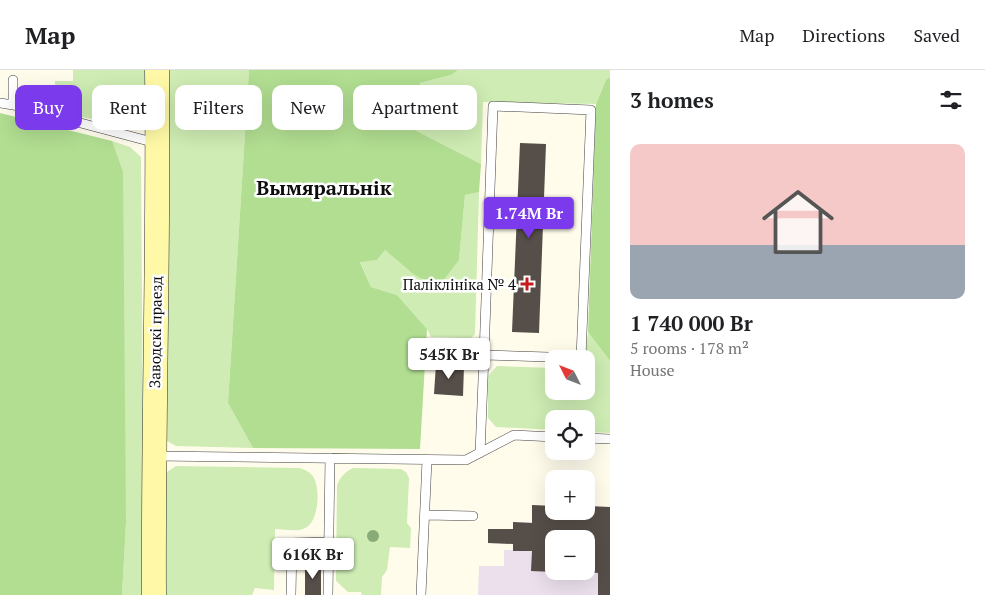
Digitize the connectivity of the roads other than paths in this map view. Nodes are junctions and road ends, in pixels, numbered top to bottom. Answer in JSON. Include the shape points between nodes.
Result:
{"nodes":[{"id":1,"x":157,"y":70,"type":"edge"},
{"id":2,"x":13,"y":80,"type":"dead end"},
{"id":3,"x":0,"y":103,"type":"edge"},
{"id":4,"x":13,"y":105,"type":"junction"},
{"id":5,"x":158,"y":144,"type":"junction"},
{"id":6,"x":433,"y":353,"type":"dead end"},
{"id":7,"x":484,"y":355,"type":"junction"},
{"id":8,"x":545,"y":437,"type":"edge"},
{"id":9,"x":595,"y":438,"type":"edge"},
{"id":10,"x":610,"y":439,"type":"edge"},
{"id":11,"x":480,"y":453,"type":"junction"},
{"id":12,"x":153,"y":456,"type":"junction"},
{"id":13,"x":330,"y":458,"type":"junction"},
{"id":14,"x":427,"y":460,"type":"junction"},
{"id":15,"x":426,"y":515,"type":"junction"},
{"id":16,"x":473,"y":516,"type":"dead end"},
{"id":17,"x":329,"y":542,"type":"junction"},
{"id":18,"x":154,"y":595,"type":"edge"},
{"id":19,"x":291,"y":595,"type":"edge"},
{"id":20,"x":328,"y":595,"type":"edge"},
{"id":21,"x":421,"y":595,"type":"edge"}],
"edges":[{"from":1,"to":5,"type":"street","name":"Заводскі праезд"},
{"from":2,"to":4,"type":"lane"},
{"from":3,"to":4,"type":"lane"},
{"from":4,"to":5,"type":"lane"},
{"from":5,"to":12,"type":"street","name":"Заводскі праезд"},
{"from":6,"to":7,"type":"lane"},
{"from":7,"to":7,"type":"lane","via":[[581,358],[591,110],[493,106]]},
{"from":7,"to":11,"type":"lane"},
{"from":8,"to":11,"type":"lane","via":[[514,435]]},
{"from":9,"to":10,"type":"lane"},
{"from":11,"to":14,"type":"lane","via":[[466,460]]},
{"from":12,"to":13,"type":"lane"},
{"from":12,"to":18,"type":"street","name":"Заводскі праезд"},
{"from":13,"to":14,"type":"lane"},
{"from":13,"to":17,"type":"lane"},
{"from":14,"to":15,"type":"lane"},
{"from":15,"to":16,"type":"lane"},
{"from":15,"to":21,"type":"lane"},
{"from":17,"to":19,"type":"lane","via":[[292,543]]},
{"from":17,"to":20,"type":"lane"}]}
